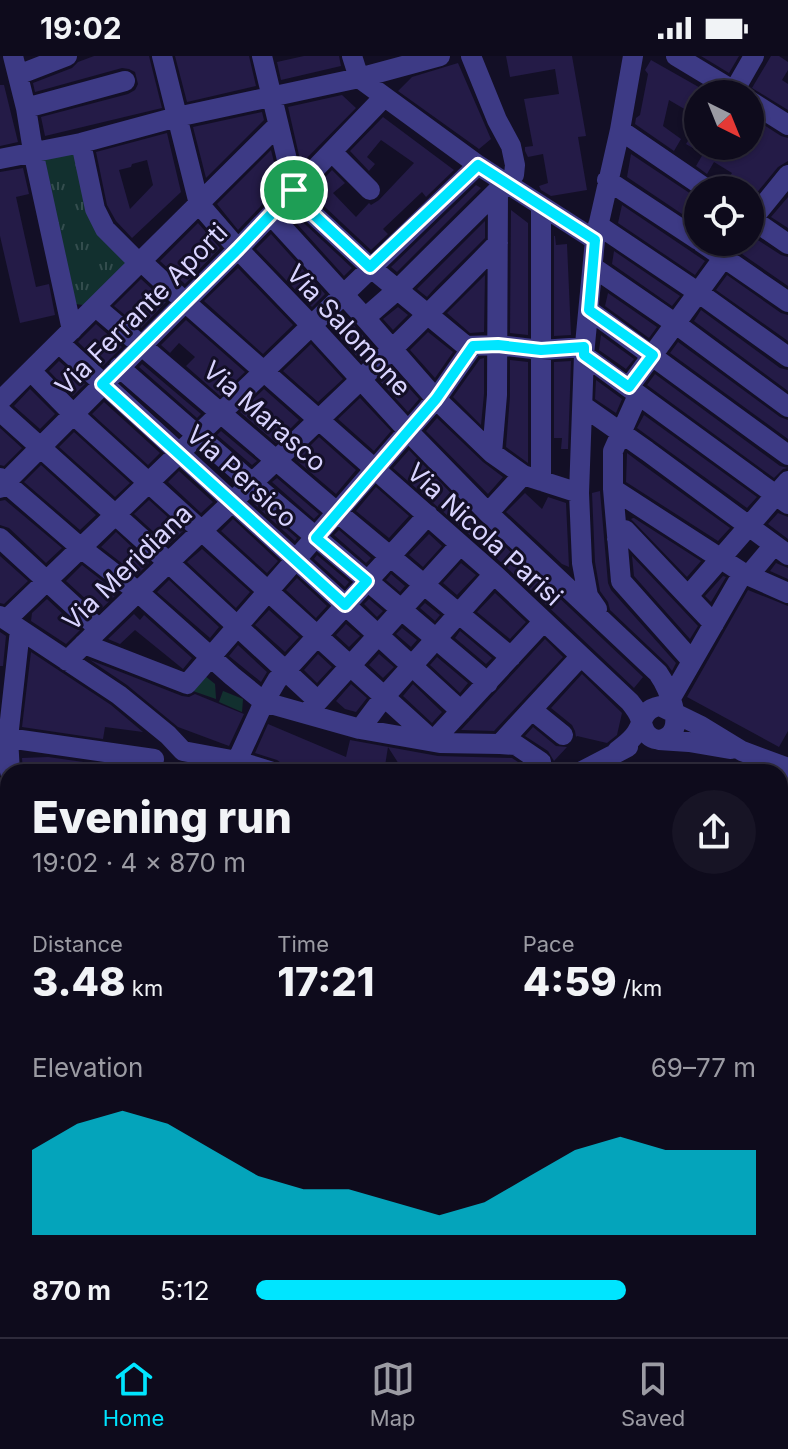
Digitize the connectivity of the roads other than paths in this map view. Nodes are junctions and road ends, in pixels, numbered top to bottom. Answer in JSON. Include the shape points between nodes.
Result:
{"nodes":[{"id":1,"x":67,"y":56,"type":"edge"},
{"id":2,"x":162,"y":56,"type":"edge"},
{"id":3,"x":262,"y":56,"type":"edge"},
{"id":4,"x":352,"y":56,"type":"edge"},
{"id":5,"x":440,"y":56,"type":"edge"},
{"id":6,"x":471,"y":56,"type":"edge"},
{"id":7,"x":633,"y":56,"type":"edge"},
{"id":8,"x":676,"y":56,"type":"edge"},
{"id":9,"x":754,"y":56,"type":"edge"},
{"id":10,"x":11,"y":64,"type":"edge"},
{"id":11,"x":716,"y":80,"type":"edge"},
{"id":12,"x":746,"y":80,"type":"edge"},
{"id":13,"x":125,"y":81,"type":"dead end"},
{"id":14,"x":373,"y":88,"type":"junction"},
{"id":15,"x":272,"y":96,"type":"junction"},
{"id":16,"x":26,"y":108,"type":"junction"},
{"id":17,"x":764,"y":110,"type":"edge"},
{"id":18,"x":177,"y":117,"type":"junction"},
{"id":19,"x":278,"y":125,"type":"junction"},
{"id":20,"x":788,"y":125,"type":"edge"},
{"id":21,"x":620,"y":130,"type":"junction"},
{"id":22,"x":81,"y":143,"type":"junction"},
{"id":23,"x":33,"y":151,"type":"junction"},
{"id":24,"x":332,"y":152,"type":"junction"},
{"id":25,"x":0,"y":159,"type":"edge"},
{"id":26,"x":478,"y":165,"type":"junction"},
{"id":27,"x":687,"y":176,"type":"edge"},
{"id":28,"x":787,"y":176,"type":"edge"},
{"id":29,"x":607,"y":180,"type":"junction"},
{"id":30,"x":502,"y":187,"type":"junction"},
{"id":31,"x":294,"y":190,"type":"junction"},
{"id":32,"x":370,"y":190,"type":"dead end"},
{"id":33,"x":199,"y":204,"type":"junction"},
{"id":34,"x":764,"y":204,"type":"edge"},
{"id":35,"x":541,"y":205,"type":"junction"},
{"id":36,"x":271,"y":215,"type":"junction"},
{"id":37,"x":764,"y":228,"type":"edge"},
{"id":38,"x":684,"y":231,"type":"edge"},
{"id":39,"x":596,"y":233,"type":"junction"},
{"id":40,"x":498,"y":243,"type":"junction"},
{"id":41,"x":788,"y":244,"type":"edge"},
{"id":42,"x":238,"y":249,"type":"junction"},
{"id":43,"x":726,"y":256,"type":"edge"},
{"id":44,"x":737,"y":256,"type":"edge"},
{"id":45,"x":142,"y":262,"type":"junction"},
{"id":46,"x":370,"y":267,"type":"junction"},
{"id":47,"x":593,"y":267,"type":"junction"},
{"id":48,"x":397,"y":290,"type":"junction"},
{"id":49,"x":699,"y":293,"type":"junction"},
{"id":50,"x":344,"y":294,"type":"junction"},
{"id":51,"x":185,"y":302,"type":"junction"},
{"id":52,"x":788,"y":302,"type":"edge"},
{"id":53,"x":96,"y":307,"type":"junction"},
{"id":54,"x":589,"y":310,"type":"junction"},
{"id":55,"x":427,"y":316,"type":"junction"},
{"id":56,"x":365,"y":318,"type":"junction"},
{"id":57,"x":676,"y":324,"type":"junction"},
{"id":58,"x":311,"y":325,"type":"junction"},
{"id":59,"x":66,"y":337,"type":"junction"},
{"id":60,"x":141,"y":345,"type":"junction"},
{"id":61,"x":498,"y":345,"type":"junction"},
{"id":62,"x":473,"y":346,"type":"junction"},
{"id":63,"x":392,"y":349,"type":"junction"},
{"id":64,"x":541,"y":350,"type":"junction"},
{"id":65,"x":584,"y":351,"type":"junction"},
{"id":66,"x":653,"y":355,"type":"junction"},
{"id":67,"x":788,"y":357,"type":"edge"},
{"id":68,"x":119,"y":367,"type":"junction"},
{"id":69,"x":31,"y":371,"type":"junction"},
{"id":70,"x":264,"y":371,"type":"junction"},
{"id":71,"x":360,"y":380,"type":"junction"},
{"id":72,"x":102,"y":384,"type":"junction"},
{"id":73,"x":634,"y":391,"type":"junction"},
{"id":74,"x":436,"y":399,"type":"junction"},
{"id":75,"x":0,"y":401,"type":"edge"},
{"id":76,"x":583,"y":406,"type":"junction"},
{"id":77,"x":788,"y":407,"type":"edge"},
{"id":78,"x":0,"y":411,"type":"edge"},
{"id":79,"x":221,"y":412,"type":"junction"},
{"id":80,"x":73,"y":414,"type":"junction"},
{"id":81,"x":320,"y":420,"type":"junction"},
{"id":82,"x":408,"y":431,"type":"junction"},
{"id":83,"x":620,"y":433,"type":"junction"},
{"id":84,"x":198,"y":435,"type":"junction"},
{"id":85,"x":41,"y":447,"type":"junction"},
{"id":86,"x":492,"y":453,"type":"junction"},
{"id":87,"x":179,"y":454,"type":"junction"},
{"id":88,"x":788,"y":455,"type":"edge"},
{"id":89,"x":276,"y":460,"type":"junction"},
{"id":90,"x":376,"y":470,"type":"junction"},
{"id":91,"x":532,"y":478,"type":"junction"},
{"id":92,"x":2,"y":483,"type":"edge"},
{"id":93,"x":149,"y":483,"type":"junction"},
{"id":94,"x":252,"y":483,"type":"junction"},
{"id":95,"x":613,"y":489,"type":"junction"},
{"id":96,"x":579,"y":493,"type":"junction"},
{"id":97,"x":784,"y":493,"type":"edge"},
{"id":98,"x":233,"y":502,"type":"junction"},
{"id":99,"x":338,"y":513,"type":"junction"},
{"id":100,"x":488,"y":513,"type":"junction"},
{"id":101,"x":115,"y":515,"type":"junction"},
{"id":102,"x":428,"y":515,"type":"junction"},
{"id":103,"x":749,"y":527,"type":"junction"},
{"id":104,"x":202,"y":531,"type":"junction"},
{"id":105,"x":0,"y":538,"type":"edge"},
{"id":106,"x":316,"y":538,"type":"junction"},
{"id":107,"x":617,"y":539,"type":"junction"},
{"id":108,"x":460,"y":545,"type":"junction"},
{"id":109,"x":81,"y":548,"type":"junction"},
{"id":110,"x":781,"y":550,"type":"edge"},
{"id":111,"x":390,"y":557,"type":"junction"},
{"id":112,"x":722,"y":559,"type":"junction"},
{"id":113,"x":296,"y":561,"type":"junction"},
{"id":114,"x":169,"y":563,"type":"junction"},
{"id":115,"x":494,"y":574,"type":"junction"},
{"id":116,"x":746,"y":574,"type":"junction"},
{"id":117,"x":47,"y":581,"type":"junction"},
{"id":118,"x":367,"y":581,"type":"junction"},
{"id":119,"x":423,"y":585,"type":"junction"},
{"id":120,"x":138,"y":592,"type":"junction"},
{"id":121,"x":268,"y":592,"type":"junction"},
{"id":122,"x":788,"y":593,"type":"edge"},
{"id":123,"x":688,"y":596,"type":"junction"},
{"id":124,"x":345,"y":605,"type":"junction"},
{"id":125,"x":401,"y":610,"type":"junction"},
{"id":126,"x":459,"y":614,"type":"junction"},
{"id":127,"x":9,"y":622,"type":"edge"},
{"id":128,"x":543,"y":622,"type":"junction"},
{"id":129,"x":605,"y":623,"type":"junction"},
{"id":130,"x":714,"y":624,"type":"junction"},
{"id":131,"x":238,"y":627,"type":"junction"},
{"id":132,"x":99,"y":629,"type":"junction"},
{"id":133,"x":378,"y":635,"type":"junction"},
{"id":134,"x":316,"y":637,"type":"junction"},
{"id":135,"x":436,"y":640,"type":"junction"},
{"id":136,"x":84,"y":644,"type":"junction"},
{"id":137,"x":581,"y":656,"type":"junction"},
{"id":138,"x":511,"y":657,"type":"junction"},
{"id":139,"x":211,"y":658,"type":"junction"},
{"id":140,"x":67,"y":661,"type":"junction"},
{"id":141,"x":692,"y":661,"type":"junction"},
{"id":142,"x":411,"y":666,"type":"junction"},
{"id":143,"x":349,"y":667,"type":"junction"},
{"id":144,"x":281,"y":675,"type":"junction"},
{"id":145,"x":488,"y":683,"type":"junction"},
{"id":146,"x":384,"y":697,"type":"junction"},
{"id":147,"x":264,"y":702,"type":"junction"},
{"id":148,"x":672,"y":706,"type":"junction"},
{"id":149,"x":313,"y":707,"type":"junction"},
{"id":150,"x":532,"y":710,"type":"junction"},
{"id":151,"x":461,"y":711,"type":"junction"},
{"id":152,"x":642,"y":722,"type":"junction"},
{"id":153,"x":360,"y":729,"type":"junction"},
{"id":154,"x":563,"y":735,"type":"dead end"},
{"id":155,"x":4,"y":737,"type":"edge"},
{"id":156,"x":659,"y":739,"type":"junction"},
{"id":157,"x":433,"y":741,"type":"junction"},
{"id":158,"x":500,"y":744,"type":"junction"},
{"id":159,"x":183,"y":751,"type":"junction"},
{"id":160,"x":617,"y":751,"type":"junction"},
{"id":161,"x":742,"y":751,"type":"junction"},
{"id":162,"x":237,"y":761,"type":"junction"},
{"id":163,"x":541,"y":762,"type":"dead end"},
{"id":164,"x":114,"y":763,"type":"edge"},
{"id":165,"x":9,"y":764,"type":"edge"},
{"id":166,"x":161,"y":764,"type":"edge"},
{"id":167,"x":246,"y":764,"type":"edge"},
{"id":168,"x":594,"y":764,"type":"edge"},
{"id":169,"x":771,"y":764,"type":"edge"}],
"edges":[{"from":1,"to":10,"type":"street"},
{"from":2,"to":18,"type":"street","name":"Via Salomone"},
{"from":3,"to":15,"type":"street"},
{"from":4,"to":14,"type":"street"},
{"from":5,"to":14,"type":"street"},
{"from":6,"to":30,"type":"street","via":[[511,146],[514,175]]},
{"from":7,"to":21,"type":"street"},
{"from":8,"to":11,"type":"street"},
{"from":9,"to":12,"type":"street"},
{"from":10,"to":16,"type":"street"},
{"from":13,"to":16,"type":"street"},
{"from":14,"to":15,"type":"street"},
{"from":14,"to":24,"type":"street","name":"Via Ferrante Aporti"},
{"from":14,"to":26,"type":"street"},
{"from":15,"to":18,"type":"street"},
{"from":15,"to":19,"type":"street"},
{"from":16,"to":23,"type":"street"},
{"from":17,"to":20,"type":"street"},
{"from":18,"to":22,"type":"street"},
{"from":18,"to":33,"type":"street","name":"Via Salomone"},
{"from":19,"to":31,"type":"street"},
{"from":19,"to":33,"type":"street"},
{"from":21,"to":27,"type":"street"},
{"from":21,"to":29,"type":"street"},
{"from":22,"to":23,"type":"street"},
{"from":22,"to":45,"type":"street","name":"Via Nicola Parisi","via":[[95,209],[105,229]]},
{"from":23,"to":25,"type":"street"},
{"from":23,"to":59,"type":"street"},
{"from":24,"to":31,"type":"street","name":"Via Ferrante Aporti"},
{"from":24,"to":32,"type":"street"},
{"from":26,"to":30,"type":"street"},
{"from":26,"to":46,"type":"street"},
{"from":28,"to":34,"type":"street"},
{"from":29,"to":38,"type":"street"},
{"from":29,"to":39,"type":"street"},
{"from":30,"to":35,"type":"street"},
{"from":30,"to":40,"type":"street"},
{"from":30,"to":48,"type":"street"},
{"from":31,"to":36,"type":"street","name":"Via Ferrante Aporti"},
{"from":31,"to":46,"type":"street","via":[[298,200]]},
{"from":33,"to":42,"type":"street","name":"Via Salomone"},
{"from":33,"to":45,"type":"street"},
{"from":35,"to":39,"type":"street"},
{"from":35,"to":64,"type":"street"},
{"from":36,"to":42,"type":"street","name":"Via Ferrante Aporti"},
{"from":36,"to":50,"type":"street"},
{"from":37,"to":41,"type":"street"},
{"from":39,"to":47,"type":"street"},
{"from":39,"to":49,"type":"street"},
{"from":40,"to":55,"type":"street","name":"Via Meridiana"},
{"from":40,"to":61,"type":"street"},
{"from":42,"to":51,"type":"street","name":"Via Ferrante Aporti"},
{"from":42,"to":58,"type":"street","name":"Via Salomone"},
{"from":43,"to":49,"type":"street"},
{"from":44,"to":52,"type":"street"},
{"from":45,"to":51,"type":"street","name":"Via Nicola Parisi"},
{"from":45,"to":53,"type":"street"},
{"from":46,"to":48,"type":"street"},
{"from":46,"to":50,"type":"street"},
{"from":47,"to":54,"type":"street"},
{"from":47,"to":57,"type":"street"},
{"from":48,"to":55,"type":"street"},
{"from":48,"to":56,"type":"street"},
{"from":49,"to":57,"type":"street"},
{"from":49,"to":67,"type":"street"},
{"from":50,"to":56,"type":"street"},
{"from":50,"to":58,"type":"street"},
{"from":51,"to":60,"type":"street","name":"Via Ferrante Aporti"},
{"from":51,"to":70,"type":"street","name":"Via Nicola Parisi"},
{"from":53,"to":59,"type":"street"},
{"from":53,"to":60,"type":"street","name":"Via Marasco"},
{"from":54,"to":65,"type":"street"},
{"from":54,"to":66,"type":"street"},
{"from":55,"to":62,"type":"street"},
{"from":55,"to":63,"type":"street","name":"Via Meridiana"},
{"from":56,"to":63,"type":"street"},
{"from":57,"to":66,"type":"street"},
{"from":57,"to":77,"type":"street"},
{"from":58,"to":70,"type":"street"},
{"from":58,"to":71,"type":"street","name":"Via Salomone"},
{"from":59,"to":69,"type":"street"},
{"from":59,"to":72,"type":"street","name":"Via Persico"},
{"from":60,"to":68,"type":"street","name":"Via Ferrante Aporti"},
{"from":60,"to":79,"type":"street","name":"Via Marasco"},
{"from":61,"to":62,"type":"street"},
{"from":61,"to":64,"type":"street"},
{"from":61,"to":86,"type":"street"},
{"from":62,"to":74,"type":"street"},
{"from":63,"to":71,"type":"street","name":"Via Meridiana"},
{"from":63,"to":74,"type":"street"},
{"from":64,"to":65,"type":"street"},
{"from":64,"to":91,"type":"street"},
{"from":65,"to":73,"type":"street"},
{"from":65,"to":76,"type":"street"},
{"from":66,"to":73,"type":"street"},
{"from":66,"to":88,"type":"street"},
{"from":68,"to":72,"type":"street","name":"Via Ferrante Aporti"},
{"from":68,"to":84,"type":"street"},
{"from":69,"to":75,"type":"street"},
{"from":69,"to":80,"type":"street"},
{"from":70,"to":79,"type":"street"},
{"from":70,"to":81,"type":"street","name":"Via Nicola Parisi"},
{"from":71,"to":81,"type":"street","name":"Via Meridiana"},
{"from":71,"to":82,"type":"street","name":"Via Salomone"},
{"from":72,"to":80,"type":"street","name":"Via Ferrante Aporti"},
{"from":72,"to":87,"type":"street","name":"Via Persico"},
{"from":73,"to":83,"type":"street"},
{"from":73,"to":97,"type":"street"},
{"from":74,"to":82,"type":"street"},
{"from":74,"to":86,"type":"street"},
{"from":76,"to":83,"type":"street"},
{"from":76,"to":96,"type":"street"},
{"from":78,"to":85,"type":"street"},
{"from":79,"to":84,"type":"street"},
{"from":79,"to":89,"type":"street","name":"Via Marasco"},
{"from":80,"to":85,"type":"street","name":"Via Ferrante Aporti"},
{"from":80,"to":93,"type":"street"},
{"from":81,"to":89,"type":"street","name":"Via Meridiana"},
{"from":81,"to":90,"type":"street","name":"Via Nicola Parisi"},
{"from":82,"to":90,"type":"street"},
{"from":82,"to":100,"type":"street","name":"Via Salomone"},
{"from":83,"to":95,"type":"street","via":[[613,451]]},
{"from":83,"to":103,"type":"street"},
{"from":84,"to":87,"type":"street"},
{"from":84,"to":94,"type":"street"},
{"from":85,"to":92,"type":"street","name":"Via Ferrante Aporti"},
{"from":85,"to":101,"type":"street"},
{"from":86,"to":91,"type":"street"},
{"from":87,"to":93,"type":"street"},
{"from":87,"to":98,"type":"street","name":"Via Persico"},
{"from":89,"to":94,"type":"street","name":"Via Meridiana"},
{"from":89,"to":99,"type":"street","name":"Via Marasco"},
{"from":90,"to":99,"type":"street"},
{"from":90,"to":102,"type":"street","name":"Via Nicola Parisi"},
{"from":91,"to":96,"type":"street"},
{"from":91,"to":100,"type":"street"},
{"from":92,"to":109,"type":"street"},
{"from":93,"to":101,"type":"street"},
{"from":93,"to":104,"type":"street"},
{"from":94,"to":98,"type":"street","name":"Via Meridiana"},
{"from":94,"to":106,"type":"street"},
{"from":95,"to":107,"type":"street"},
{"from":95,"to":112,"type":"street"},
{"from":96,"to":129,"type":"street","via":[[588,596]]},
{"from":97,"to":103,"type":"street"},
{"from":98,"to":104,"type":"street","name":"Via Meridiana"},
{"from":98,"to":113,"type":"street","name":"Via Persico"},
{"from":99,"to":106,"type":"street"},
{"from":99,"to":111,"type":"street","name":"Via Marasco"},
{"from":100,"to":129,"type":"street","name":"Via Salomone"},
{"from":101,"to":109,"type":"street"},
{"from":101,"to":114,"type":"street"},
{"from":102,"to":108,"type":"street","name":"Via Nicola Parisi"},
{"from":102,"to":111,"type":"street"},
{"from":103,"to":110,"type":"street"},
{"from":103,"to":112,"type":"street"},
{"from":104,"to":114,"type":"street","name":"Via Meridiana"},
{"from":104,"to":121,"type":"street"},
{"from":105,"to":117,"type":"street"},
{"from":106,"to":113,"type":"street"},
{"from":106,"to":118,"type":"street"},
{"from":107,"to":123,"type":"street","via":[[625,530]]},
{"from":107,"to":141,"type":"street","via":[[621,581]]},
{"from":108,"to":115,"type":"street","name":"Via Nicola Parisi"},
{"from":108,"to":119,"type":"street"},
{"from":109,"to":117,"type":"street"},
{"from":109,"to":120,"type":"street"},
{"from":110,"to":116,"type":"street"},
{"from":111,"to":118,"type":"street"},
{"from":111,"to":119,"type":"street","name":"Via Marasco"},
{"from":112,"to":116,"type":"street"},
{"from":112,"to":123,"type":"street"},
{"from":113,"to":121,"type":"street"},
{"from":113,"to":124,"type":"street","name":"Via Persico"},
{"from":114,"to":120,"type":"street","name":"Via Meridiana"},
{"from":114,"to":131,"type":"street"},
{"from":115,"to":126,"type":"street"},
{"from":115,"to":128,"type":"street","name":"Via Nicola Parisi"},
{"from":116,"to":122,"type":"street"},
{"from":116,"to":130,"type":"street"},
{"from":117,"to":127,"type":"street"},
{"from":117,"to":132,"type":"street"},
{"from":118,"to":124,"type":"street"},
{"from":118,"to":125,"type":"street"},
{"from":119,"to":125,"type":"street"},
{"from":119,"to":126,"type":"street","name":"Via Marasco"},
{"from":120,"to":132,"type":"street","name":"Via Meridiana"},
{"from":120,"to":139,"type":"street"},
{"from":121,"to":131,"type":"street"},
{"from":121,"to":134,"type":"street"},
{"from":123,"to":130,"type":"street"},
{"from":124,"to":133,"type":"street","name":"Via Persico"},
{"from":124,"to":134,"type":"street"},
{"from":125,"to":133,"type":"street"},
{"from":125,"to":135,"type":"street"},
{"from":126,"to":135,"type":"street"},
{"from":126,"to":138,"type":"street","name":"Via Marasco"},
{"from":127,"to":140,"type":"street"},
{"from":127,"to":155,"type":"street"},
{"from":128,"to":137,"type":"street","name":"Via Nicola Parisi"},
{"from":128,"to":138,"type":"street"},
{"from":129,"to":148,"type":"street","name":"Via Salomone","via":[[658,673]]},
{"from":130,"to":141,"type":"street"},
{"from":131,"to":139,"type":"street"},
{"from":131,"to":144,"type":"street"},
{"from":132,"to":136,"type":"street","name":"Via Meridiana"},
{"from":133,"to":142,"type":"street","name":"Via Persico"},
{"from":133,"to":143,"type":"street"},
{"from":134,"to":143,"type":"street"},
{"from":134,"to":144,"type":"street"},
{"from":135,"to":142,"type":"street"},
{"from":135,"to":145,"type":"street"},
{"from":136,"to":139,"type":"street","via":[[187,684]]},
{"from":136,"to":140,"type":"street","name":"Via Meridiana"},
{"from":137,"to":150,"type":"street"},
{"from":137,"to":152,"type":"street","name":"Via Nicola Parisi","via":[[630,702]]},
{"from":138,"to":145,"type":"street"},
{"from":139,"to":147,"type":"street"},
{"from":140,"to":159,"type":"street","via":[[119,695]]},
{"from":141,"to":148,"type":"street"},
{"from":142,"to":146,"type":"street"},
{"from":142,"to":151,"type":"street","name":"Via Persico"},
{"from":143,"to":146,"type":"street"},
{"from":143,"to":149,"type":"street"},
{"from":144,"to":147,"type":"street"},
{"from":144,"to":149,"type":"street"},
{"from":145,"to":151,"type":"street"},
{"from":146,"to":153,"type":"street"},
{"from":146,"to":157,"type":"street"},
{"from":147,"to":149,"type":"street"},
{"from":147,"to":162,"type":"street"},
{"from":148,"to":152,"type":"street","via":[[655,707]]},
{"from":148,"to":156,"type":"street","via":[[675,728]]},
{"from":148,"to":161,"type":"street"},
{"from":149,"to":153,"type":"street"},
{"from":150,"to":154,"type":"street"},
{"from":150,"to":158,"type":"street"},
{"from":151,"to":157,"type":"street"},
{"from":152,"to":156,"type":"street","via":[[649,736]]},
{"from":152,"to":160,"type":"street"},
{"from":153,"to":157,"type":"street"},
{"from":155,"to":164,"type":"street"},
{"from":155,"to":165,"type":"street"},
{"from":156,"to":160,"type":"street"},
{"from":156,"to":161,"type":"street"},
{"from":157,"to":158,"type":"street"},
{"from":158,"to":163,"type":"street","via":[[516,745]]},
{"from":159,"to":162,"type":"street"},
{"from":159,"to":166,"type":"street","via":[[166,750]]},
{"from":160,"to":168,"type":"street"},
{"from":161,"to":169,"type":"street"},
{"from":162,"to":167,"type":"street"}]}
